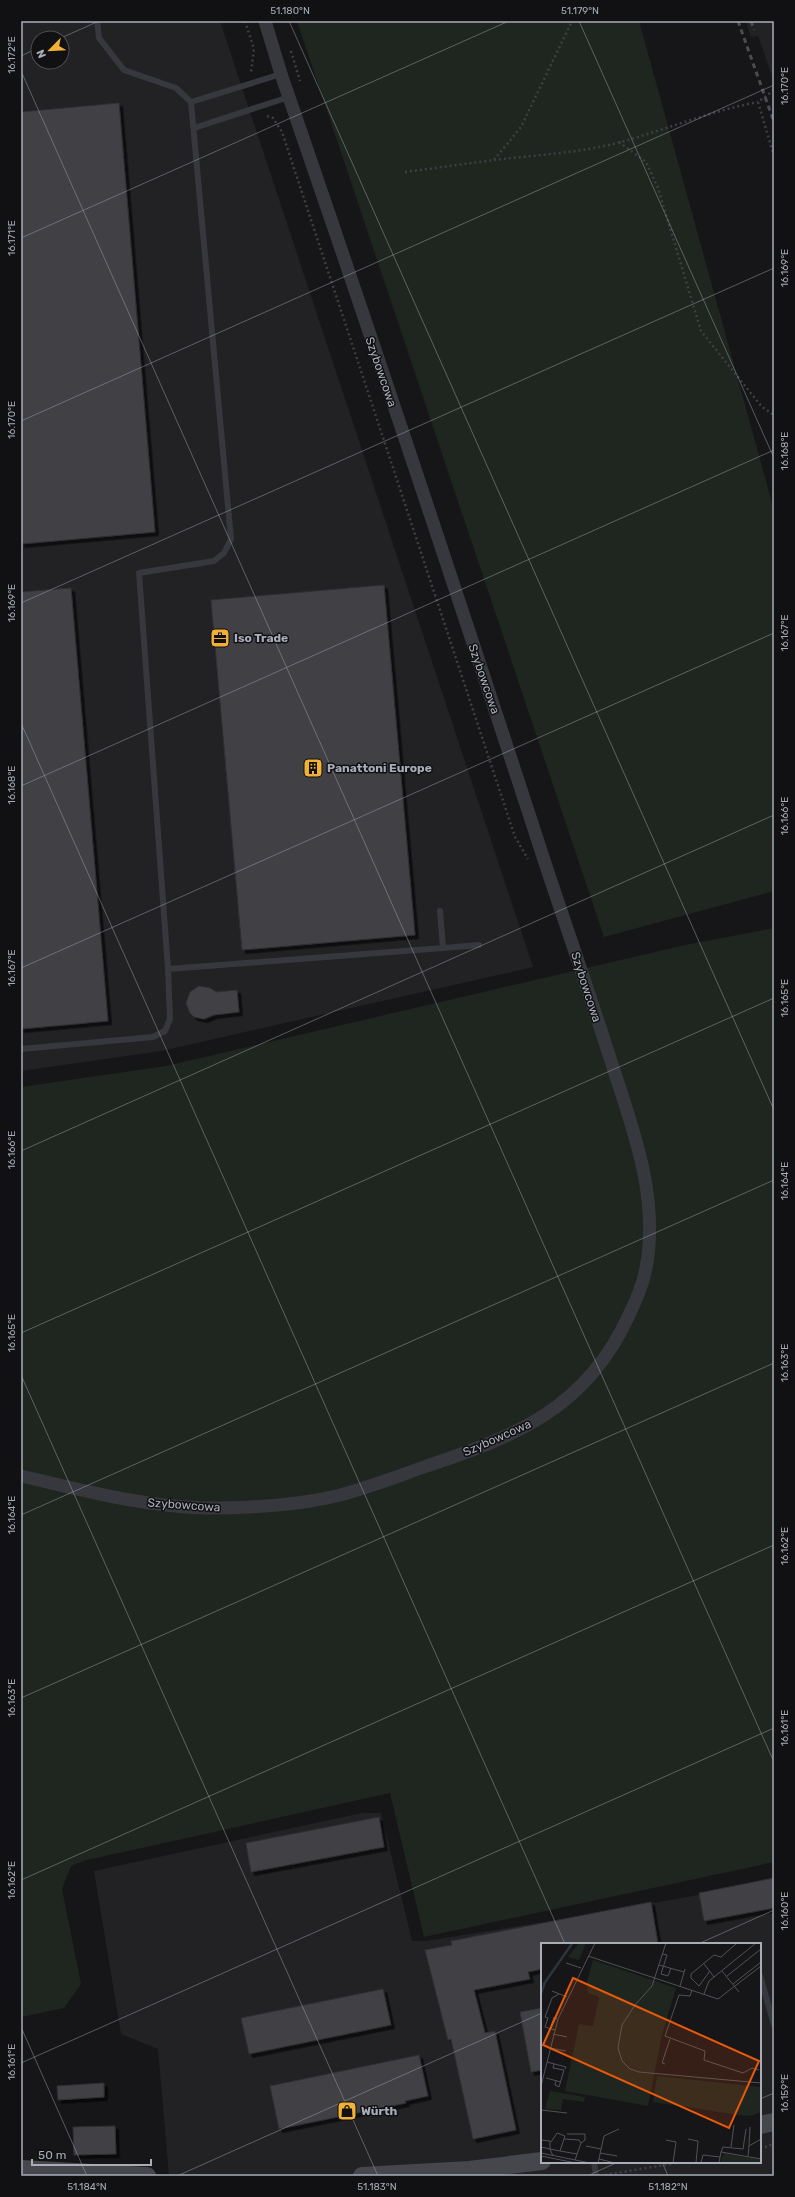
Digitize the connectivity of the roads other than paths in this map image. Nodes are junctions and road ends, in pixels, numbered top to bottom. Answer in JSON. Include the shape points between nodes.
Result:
{"nodes":[{"id":1,"x":97,"y":21,"type":"edge"},
{"id":2,"x":265,"y":21,"type":"edge"},
{"id":3,"x":281,"y":74,"type":"junction"},
{"id":4,"x":289,"y":97,"type":"junction"},
{"id":5,"x":190,"y":102,"type":"junction"},
{"id":6,"x":194,"y":128,"type":"junction"},
{"id":7,"x":440,"y":911,"type":"dead end"},
{"id":8,"x":479,"y":945,"type":"dead end"},
{"id":9,"x":443,"y":948,"type":"junction"},
{"id":10,"x":168,"y":969,"type":"junction"},
{"id":11,"x":21,"y":1049,"type":"edge"},
{"id":12,"x":21,"y":1476,"type":"edge"},
{"id":13,"x":761,"y":1980,"type":"edge"},
{"id":14,"x":774,"y":2025,"type":"edge"},
{"id":15,"x":774,"y":2122,"type":"edge"},
{"id":16,"x":761,"y":2125,"type":"edge"},
{"id":17,"x":541,"y":2161,"type":"edge"},
{"id":18,"x":594,"y":2163,"type":"edge"},
{"id":19,"x":21,"y":2169,"type":"edge"},
{"id":20,"x":469,"y":2173,"type":"edge"},
{"id":21,"x":147,"y":2176,"type":"edge"},
{"id":22,"x":362,"y":2176,"type":"edge"},
{"id":23,"x":597,"y":2176,"type":"edge"}],
"edges":[{"from":1,"to":5,"type":"lane","via":[[98,38],[124,70],[176,88]]},
{"from":2,"to":3,"type":"street","name":"Szybowcowa"},
{"from":3,"to":4,"type":"street","name":"Szybowcowa"},
{"from":3,"to":5,"type":"lane"},
{"from":4,"to":6,"type":"lane"},
{"from":4,"to":12,"type":"street","name":"Szybowcowa","via":[[524,795],[635,1135],[650,1207],[650,1241],[646,1271],[638,1296],[611,1351],[571,1397],[524,1428],[458,1456],[338,1496],[298,1503],[207,1508],[136,1501]]},
{"from":5,"to":6,"type":"lane"},
{"from":6,"to":10,"type":"lane","via":[[231,539],[224,553],[214,561],[139,573]]},
{"from":7,"to":9,"type":"lane"},
{"from":8,"to":9,"type":"lane"},
{"from":9,"to":10,"type":"lane"},
{"from":10,"to":11,"type":"lane","via":[[170,1019],[165,1031],[153,1037]]},
{"from":13,"to":14,"type":"lane"},
{"from":15,"to":16,"type":"street"},
{"from":17,"to":20,"type":"street"},
{"from":18,"to":23,"type":"lane"},
{"from":19,"to":21,"type":"street"},
{"from":20,"to":22,"type":"street"}]}
